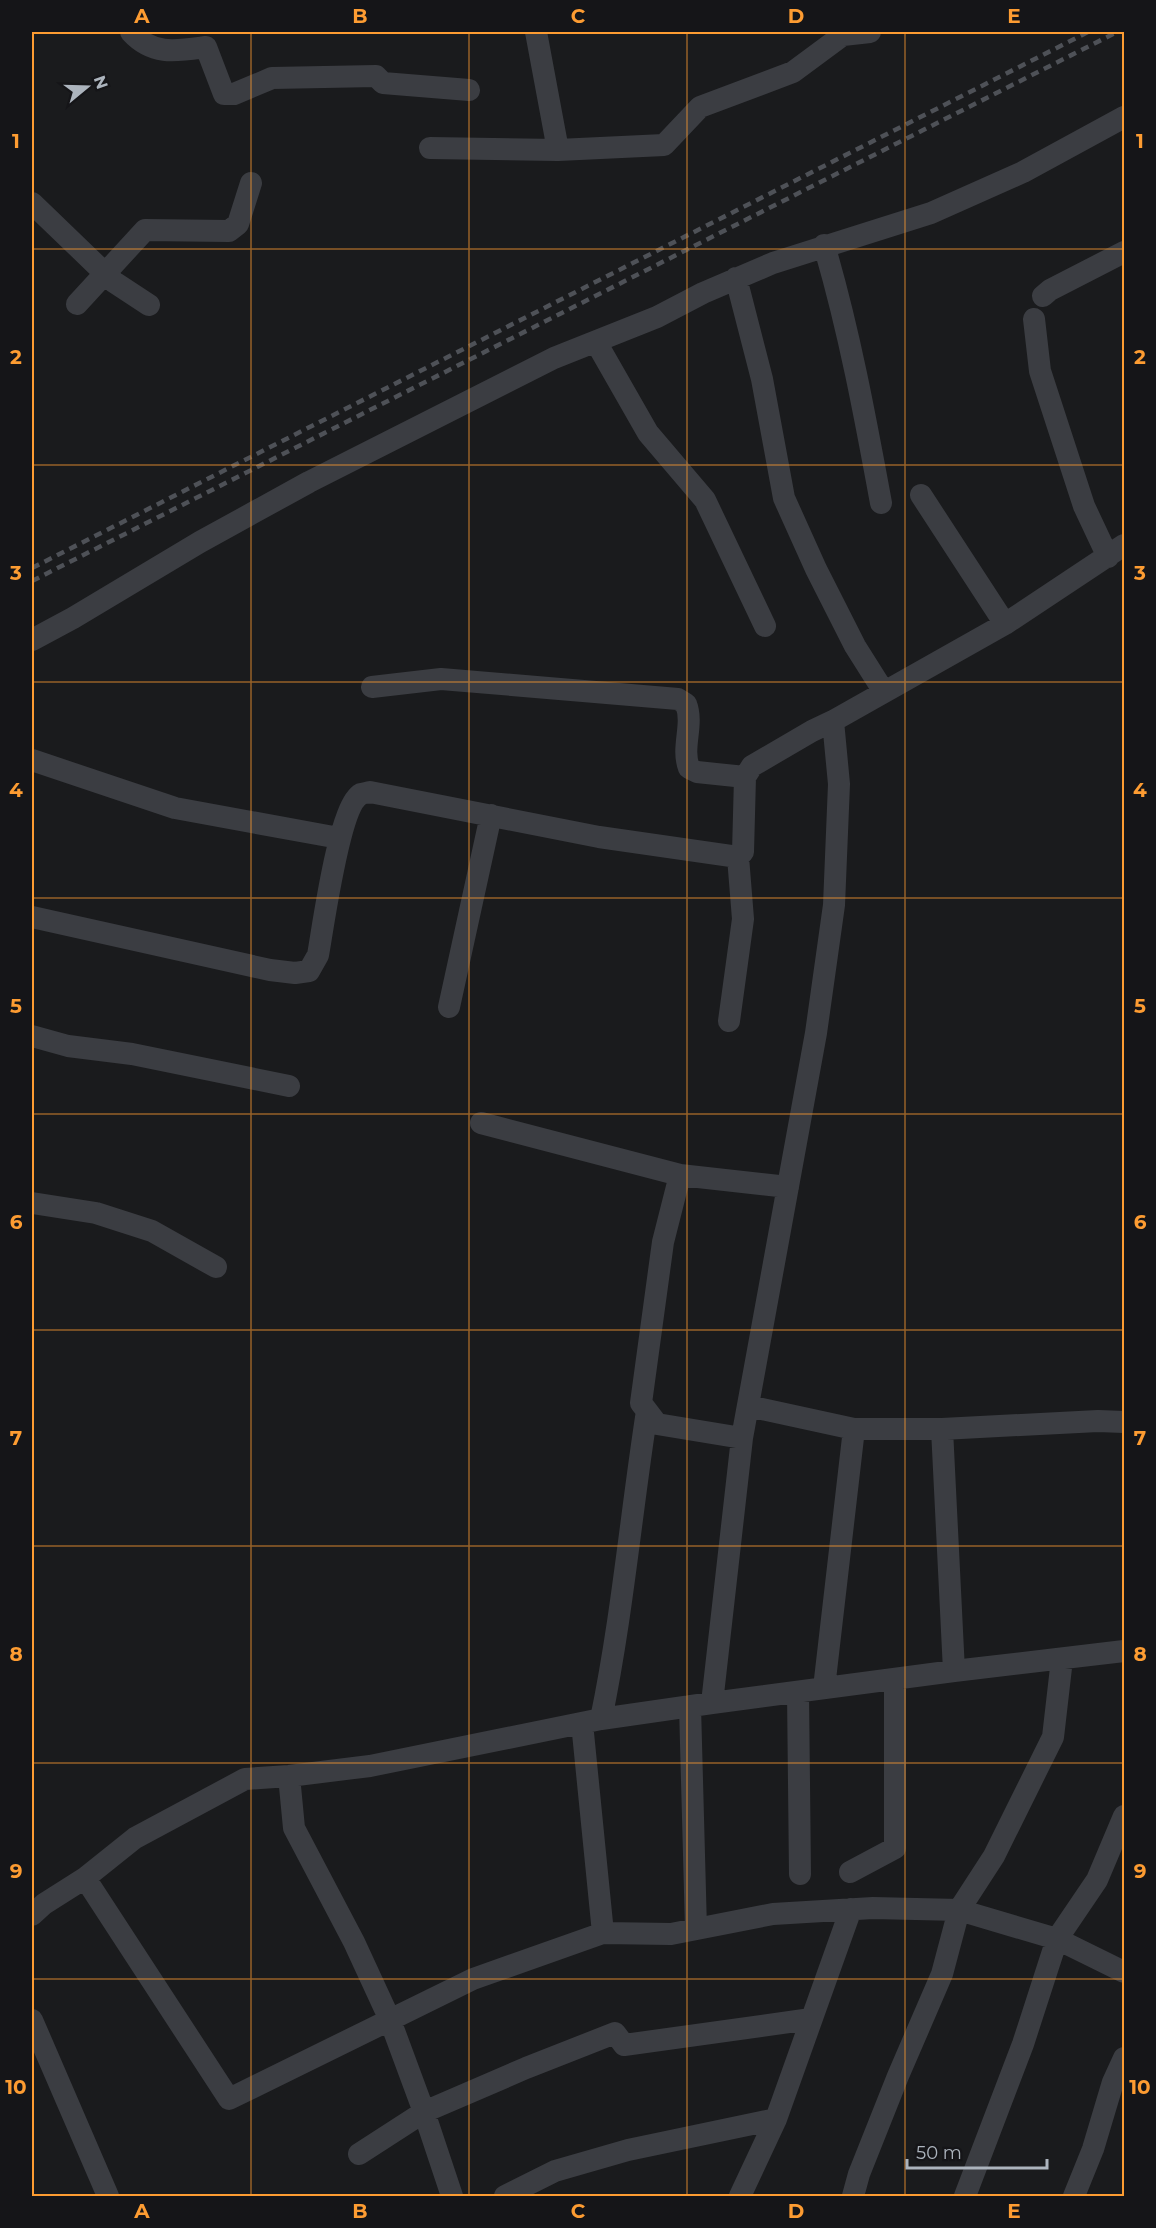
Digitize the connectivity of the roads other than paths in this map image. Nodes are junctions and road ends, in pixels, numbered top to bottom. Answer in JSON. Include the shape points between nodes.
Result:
{"nodes":[{"id":1,"x":131,"y":32,"type":"edge"},
{"id":2,"x":536,"y":32,"type":"edge"},
{"id":3,"x":870,"y":32,"type":"edge"},
{"id":4,"x":842,"y":33,"type":"edge"},
{"id":5,"x":469,"y":90,"type":"dead end"},
{"id":6,"x":1125,"y":117,"type":"edge"},
{"id":7,"x":430,"y":148,"type":"dead end"},
{"id":8,"x":558,"y":150,"type":"junction"},
{"id":9,"x":251,"y":183,"type":"dead end"},
{"id":10,"x":32,"y":203,"type":"edge"},
{"id":11,"x":824,"y":245,"type":"junction"},
{"id":12,"x":1125,"y":252,"type":"edge"},
{"id":13,"x":104,"y":273,"type":"junction"},
{"id":14,"x":736,"y":278,"type":"junction"},
{"id":15,"x":1043,"y":296,"type":"dead end"},
{"id":16,"x":76,"y":304,"type":"dead end"},
{"id":17,"x":148,"y":305,"type":"dead end"},
{"id":18,"x":1034,"y":319,"type":"dead end"},
{"id":19,"x":596,"y":342,"type":"junction"},
{"id":20,"x":921,"y":495,"type":"dead end"},
{"id":21,"x":881,"y":503,"type":"dead end"},
{"id":22,"x":1116,"y":551,"type":"edge"},
{"id":23,"x":1005,"y":624,"type":"junction"},
{"id":24,"x":765,"y":626,"type":"dead end"},
{"id":25,"x":32,"y":640,"type":"edge"},
{"id":26,"x":372,"y":687,"type":"dead end"},
{"id":27,"x":884,"y":692,"type":"junction"},
{"id":28,"x":833,"y":721,"type":"junction"},
{"id":29,"x":32,"y":760,"type":"edge"},
{"id":30,"x":745,"y":777,"type":"junction"},
{"id":31,"x":491,"y":814,"type":"junction"},
{"id":32,"x":339,"y":838,"type":"junction"},
{"id":33,"x":738,"y":857,"type":"junction"},
{"id":34,"x":32,"y":917,"type":"edge"},
{"id":35,"x":449,"y":1007,"type":"dead end"},
{"id":36,"x":729,"y":1021,"type":"dead end"},
{"id":37,"x":32,"y":1036,"type":"edge"},
{"id":38,"x":289,"y":1086,"type":"dead end"},
{"id":39,"x":481,"y":1123,"type":"dead end"},
{"id":40,"x":680,"y":1175,"type":"junction"},
{"id":41,"x":788,"y":1187,"type":"junction"},
{"id":42,"x":32,"y":1203,"type":"edge"},
{"id":43,"x":216,"y":1267,"type":"dead end"},
{"id":44,"x":748,"y":1406,"type":"junction"},
{"id":45,"x":647,"y":1411,"type":"junction"},
{"id":46,"x":1125,"y":1422,"type":"edge"},
{"id":47,"x":942,"y":1428,"type":"junction"},
{"id":48,"x":854,"y":1429,"type":"junction"},
{"id":49,"x":742,"y":1438,"type":"junction"},
{"id":50,"x":1125,"y":1652,"type":"edge"},
{"id":51,"x":1062,"y":1659,"type":"junction"},
{"id":52,"x":954,"y":1671,"type":"junction"},
{"id":53,"x":895,"y":1679,"type":"junction"},
{"id":54,"x":824,"y":1688,"type":"junction"},
{"id":55,"x":798,"y":1692,"type":"junction"},
{"id":56,"x":701,"y":1705,"type":"junction"},
{"id":57,"x":592,"y":1721,"type":"junction"},
{"id":58,"x":289,"y":1776,"type":"junction"},
{"id":59,"x":1125,"y":1816,"type":"edge"},
{"id":60,"x":850,"y":1872,"type":"dead end"},
{"id":61,"x":800,"y":1874,"type":"dead end"},
{"id":62,"x":85,"y":1878,"type":"junction"},
{"id":63,"x":851,"y":1909,"type":"junction"},
{"id":64,"x":958,"y":1910,"type":"junction"},
{"id":65,"x":32,"y":1915,"type":"edge"},
{"id":66,"x":696,"y":1929,"type":"junction"},
{"id":67,"x":603,"y":1933,"type":"junction"},
{"id":68,"x":1057,"y":1939,"type":"junction"},
{"id":69,"x":1125,"y":1972,"type":"edge"},
{"id":70,"x":811,"y":2019,"type":"junction"},
{"id":71,"x":32,"y":2020,"type":"edge"},
{"id":72,"x":390,"y":2020,"type":"junction"},
{"id":73,"x":1125,"y":2058,"type":"edge"},
{"id":74,"x":424,"y":2112,"type":"junction"},
{"id":75,"x":776,"y":2119,"type":"junction"},
{"id":76,"x":359,"y":2154,"type":"dead end"},
{"id":77,"x":108,"y":2196,"type":"edge"},
{"id":78,"x":452,"y":2196,"type":"edge"},
{"id":79,"x":505,"y":2196,"type":"edge"},
{"id":80,"x":741,"y":2196,"type":"edge"},
{"id":81,"x":853,"y":2196,"type":"edge"},
{"id":82,"x":964,"y":2196,"type":"edge"},
{"id":83,"x":1074,"y":2196,"type":"edge"}],
"edges":[{"from":1,"to":5,"type":"street","via":[[152,49],[206,47],[224,94],[234,94],[273,78],[351,75],[376,76],[383,83]]},
{"from":2,"to":8,"type":"street"},
{"from":3,"to":4,"type":"street"},
{"from":4,"to":8,"type":"street","via":[[793,72],[700,107],[664,145]]},
{"from":6,"to":11,"type":"street","via":[[1023,172],[931,213]]},
{"from":7,"to":8,"type":"street"},
{"from":9,"to":13,"type":"street","via":[[238,224],[230,231],[145,230]]},
{"from":10,"to":13,"type":"street"},
{"from":11,"to":14,"type":"street"},
{"from":11,"to":21,"type":"street","via":[[853,353]]},
{"from":12,"to":15,"type":"street"},
{"from":13,"to":16,"type":"street"},
{"from":13,"to":17,"type":"street"},
{"from":14,"to":19,"type":"street"},
{"from":14,"to":27,"type":"street","via":[[762,379],[784,498],[855,646]]},
{"from":18,"to":22,"type":"street","via":[[1040,371],[1084,506]]},
{"from":19,"to":24,"type":"street","via":[[648,433],[705,500]]},
{"from":19,"to":25,"type":"street","via":[[554,358],[326,472]]},
{"from":20,"to":23,"type":"street"},
{"from":22,"to":23,"type":"street"},
{"from":23,"to":27,"type":"street"},
{"from":26,"to":30,"type":"street","via":[[441,679],[678,699],[686,704],[690,714],[685,758],[688,768]]},
{"from":27,"to":28,"type":"street"},
{"from":28,"to":30,"type":"street","via":[[752,766]]},
{"from":28,"to":41,"type":"street","via":[[839,784],[834,905]]},
{"from":29,"to":32,"type":"street","via":[[175,808]]},
{"from":30,"to":33,"type":"street","via":[[743,852]]},
{"from":31,"to":32,"type":"street","via":[[370,792],[360,794],[354,802]]},
{"from":31,"to":33,"type":"street","via":[[599,837]]},
{"from":31,"to":35,"type":"street"},
{"from":32,"to":34,"type":"street","via":[[318,955],[309,971],[295,974],[270,970]]},
{"from":33,"to":36,"type":"street","via":[[743,919]]},
{"from":37,"to":38,"type":"street"},
{"from":39,"to":40,"type":"street"},
{"from":40,"to":41,"type":"street"},
{"from":40,"to":45,"type":"street","via":[[663,1242],[650,1330],[641,1403]]},
{"from":41,"to":44,"type":"street"},
{"from":42,"to":43,"type":"street","via":[[96,1213],[152,1231]]},
{"from":44,"to":48,"type":"street"},
{"from":44,"to":49,"type":"street"},
{"from":45,"to":49,"type":"street","via":[[657,1424]]},
{"from":45,"to":57,"type":"street","via":[[625,1577]]},
{"from":46,"to":47,"type":"street"},
{"from":47,"to":48,"type":"street"},
{"from":47,"to":52,"type":"street"},
{"from":48,"to":54,"type":"street"},
{"from":49,"to":56,"type":"street"},
{"from":50,"to":51,"type":"street"},
{"from":51,"to":52,"type":"street"},
{"from":51,"to":64,"type":"street","via":[[1053,1737],[994,1856]]},
{"from":52,"to":53,"type":"street"},
{"from":53,"to":54,"type":"street"},
{"from":53,"to":60,"type":"street","via":[[895,1848]]},
{"from":54,"to":55,"type":"street"},
{"from":55,"to":56,"type":"street"},
{"from":55,"to":61,"type":"street"},
{"from":56,"to":57,"type":"street"},
{"from":56,"to":66,"type":"street"},
{"from":57,"to":58,"type":"street","via":[[370,1766]]},
{"from":57,"to":67,"type":"street"},
{"from":58,"to":62,"type":"street","via":[[245,1779],[135,1838]]},
{"from":58,"to":72,"type":"street","via":[[294,1828]]},
{"from":59,"to":68,"type":"street","via":[[1097,1880]]},
{"from":62,"to":65,"type":"street"},
{"from":62,"to":72,"type":"street","via":[[229,2099]]},
{"from":63,"to":64,"type":"street"},
{"from":63,"to":66,"type":"street","via":[[773,1914]]},
{"from":63,"to":70,"type":"street"},
{"from":64,"to":68,"type":"street"},
{"from":64,"to":81,"type":"street","via":[[942,1974]]},
{"from":66,"to":67,"type":"street","via":[[671,1934]]},
{"from":67,"to":72,"type":"street","via":[[473,1979]]},
{"from":68,"to":69,"type":"street"},
{"from":68,"to":82,"type":"street","via":[[1023,2044]]},
{"from":70,"to":74,"type":"street","via":[[624,2045],[615,2033]]},
{"from":70,"to":75,"type":"street"},
{"from":71,"to":77,"type":"street"},
{"from":72,"to":74,"type":"street"},
{"from":73,"to":83,"type":"street"},
{"from":74,"to":76,"type":"street"},
{"from":74,"to":78,"type":"street"},
{"from":75,"to":79,"type":"street","via":[[628,2150],[555,2171]]},
{"from":75,"to":80,"type":"street"}]}
